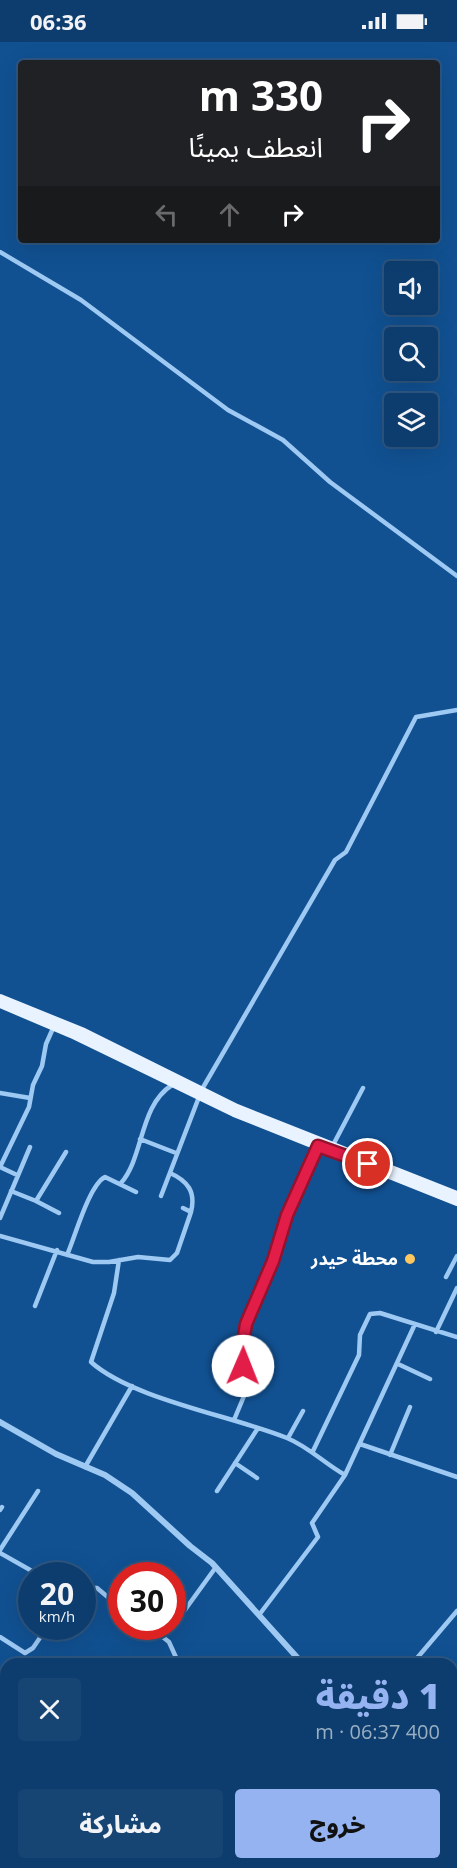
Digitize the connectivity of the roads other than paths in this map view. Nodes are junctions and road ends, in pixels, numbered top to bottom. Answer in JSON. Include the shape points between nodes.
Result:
{"nodes":[{"id":1,"x":0,"y":252,"type":"edge"},
{"id":2,"x":457,"y":576,"type":"edge"},
{"id":3,"x":457,"y":710,"type":"edge"},
{"id":4,"x":0,"y":998,"type":"edge"},
{"id":5,"x":0,"y":1004,"type":"edge"},
{"id":6,"x":54,"y":1026,"type":"junction"},
{"id":7,"x":153,"y":1072,"type":"junction"},
{"id":8,"x":172,"y":1085,"type":"junction"},
{"id":9,"x":363,"y":1088,"type":"dead end"},
{"id":10,"x":0,"y":1093,"type":"edge"},
{"id":11,"x":200,"y":1094,"type":"junction"},
{"id":12,"x":30,"y":1098,"type":"junction"},
{"id":13,"x":140,"y":1139,"type":"junction"},
{"id":14,"x":318,"y":1146,"type":"junction"},
{"id":15,"x":30,"y":1147,"type":"dead end"},
{"id":16,"x":332,"y":1148,"type":"junction"},
{"id":17,"x":66,"y":1152,"type":"dead end"},
{"id":18,"x":176,"y":1153,"type":"junction"},
{"id":19,"x":0,"y":1167,"type":"edge"},
{"id":20,"x":170,"y":1173,"type":"junction"},
{"id":21,"x":17,"y":1175,"type":"junction"},
{"id":22,"x":121,"y":1183,"type":"junction"},
{"id":23,"x":11,"y":1191,"type":"junction"},
{"id":24,"x":136,"y":1192,"type":"dead end"},
{"id":25,"x":160,"y":1196,"type":"dead end"},
{"id":26,"x":457,"y":1198,"type":"edge"},
{"id":27,"x":36,"y":1202,"type":"junction"},
{"id":28,"x":183,"y":1208,"type":"dead end"},
{"id":29,"x":191,"y":1212,"type":"junction"},
{"id":30,"x":59,"y":1213,"type":"dead end"},
{"id":31,"x":0,"y":1218,"type":"edge"},
{"id":32,"x":0,"y":1236,"type":"edge"},
{"id":33,"x":57,"y":1250,"type":"junction"},
{"id":34,"x":68,"y":1254,"type":"junction"},
{"id":35,"x":457,"y":1256,"type":"edge"},
{"id":36,"x":118,"y":1260,"type":"junction"},
{"id":37,"x":446,"y":1277,"type":"dead end"},
{"id":38,"x":457,"y":1288,"type":"edge"},
{"id":39,"x":35,"y":1306,"type":"dead end"},
{"id":40,"x":415,"y":1324,"type":"junction"},
{"id":41,"x":436,"y":1332,"type":"junction"},
{"id":42,"x":457,"y":1337,"type":"edge"},
{"id":43,"x":398,"y":1364,"type":"junction"},
{"id":44,"x":257,"y":1365,"type":"dead end"},
{"id":45,"x":253,"y":1376,"type":"junction"},
{"id":46,"x":430,"y":1379,"type":"dead end"},
{"id":47,"x":132,"y":1386,"type":"junction"},
{"id":48,"x":410,"y":1407,"type":"dead end"},
{"id":49,"x":303,"y":1411,"type":"dead end"},
{"id":50,"x":234,"y":1420,"type":"junction"},
{"id":51,"x":0,"y":1422,"type":"edge"},
{"id":52,"x":258,"y":1428,"type":"junction"},
{"id":53,"x":288,"y":1438,"type":"junction"},
{"id":54,"x":360,"y":1444,"type":"junction"},
{"id":55,"x":313,"y":1451,"type":"junction"},
{"id":56,"x":390,"y":1455,"type":"junction"},
{"id":57,"x":235,"y":1463,"type":"junction"},
{"id":58,"x":86,"y":1467,"type":"junction"},
{"id":59,"x":345,"y":1475,"type":"junction"},
{"id":60,"x":457,"y":1477,"type":"edge"},
{"id":61,"x":257,"y":1478,"type":"dead end"},
{"id":62,"x":38,"y":1491,"type":"dead end"},
{"id":63,"x":217,"y":1491,"type":"dead end"},
{"id":64,"x":0,"y":1551,"type":"edge"},
{"id":65,"x":18,"y":1562,"type":"edge"},
{"id":66,"x":216,"y":1567,"type":"junction"},
{"id":67,"x":96,"y":1588,"type":"edge"},
{"id":68,"x":108,"y":1597,"type":"edge"},
{"id":69,"x":186,"y":1608,"type":"edge"},
{"id":70,"x":457,"y":1611,"type":"edge"},
{"id":71,"x":259,"y":1615,"type":"junction"},
{"id":72,"x":0,"y":1637,"type":"edge"},
{"id":73,"x":38,"y":1640,"type":"edge"},
{"id":74,"x":168,"y":1640,"type":"edge"},
{"id":75,"x":177,"y":1658,"type":"edge"},
{"id":76,"x":298,"y":1658,"type":"edge"},
{"id":77,"x":417,"y":1658,"type":"edge"}],
"edges":[{"from":1,"to":2,"type":"street","via":[[81,300],[228,410],[283,440],[330,482]]},
{"from":3,"to":11,"type":"street","via":[[416,717],[346,852],[335,860]]},
{"from":4,"to":7,"type":"main road","via":[[84,1032]]},
{"from":5,"to":6,"type":"main road"},
{"from":6,"to":7,"type":"main road"},
{"from":6,"to":12,"type":"street"},
{"from":7,"to":8,"type":"main road"},
{"from":7,"to":11,"type":"main road"},
{"from":8,"to":11,"type":"main road"},
{"from":8,"to":13,"type":"street","via":[[151,1109]]},
{"from":9,"to":16,"type":"street"},
{"from":10,"to":12,"type":"street"},
{"from":11,"to":14,"type":"main road"},
{"from":11,"to":16,"type":"main road"},
{"from":11,"to":18,"type":"street"},
{"from":12,"to":19,"type":"street"},
{"from":13,"to":18,"type":"street"},
{"from":13,"to":22,"type":"street"},
{"from":14,"to":16,"type":"main road"},
{"from":14,"to":45,"type":"street","via":[[246,1324],[241,1355],[243,1366]]},
{"from":15,"to":21,"type":"street"},
{"from":16,"to":26,"type":"main road"},
{"from":17,"to":27,"type":"street"},
{"from":18,"to":20,"type":"street"},
{"from":19,"to":21,"type":"street"},
{"from":20,"to":25,"type":"street"},
{"from":20,"to":29,"type":"street","via":[[190,1188],[194,1196]]},
{"from":21,"to":23,"type":"street"},
{"from":22,"to":24,"type":"street"},
{"from":22,"to":34,"type":"street","via":[[101,1179]]},
{"from":23,"to":27,"type":"street"},
{"from":23,"to":31,"type":"street"},
{"from":27,"to":30,"type":"street"},
{"from":28,"to":29,"type":"street"},
{"from":29,"to":36,"type":"street","via":[[172,1259]]},
{"from":32,"to":33,"type":"street"},
{"from":33,"to":34,"type":"street"},
{"from":33,"to":39,"type":"street"},
{"from":34,"to":36,"type":"street","via":[[93,1262]]},
{"from":35,"to":37,"type":"street"},
{"from":36,"to":47,"type":"street","via":[[114,1293],[91,1362]]},
{"from":38,"to":41,"type":"street"},
{"from":40,"to":41,"type":"street"},
{"from":40,"to":43,"type":"street"},
{"from":40,"to":55,"type":"street","via":[[370,1314],[360,1335],[359,1355]]},
{"from":41,"to":42,"type":"street"},
{"from":43,"to":46,"type":"street"},
{"from":43,"to":54,"type":"street"},
{"from":44,"to":45,"type":"street"},
{"from":45,"to":50,"type":"street"},
{"from":47,"to":50,"type":"street"},
{"from":47,"to":58,"type":"street"},
{"from":48,"to":56,"type":"street"},
{"from":49,"to":53,"type":"street"},
{"from":50,"to":52,"type":"street"},
{"from":51,"to":58,"type":"street"},
{"from":52,"to":53,"type":"street"},
{"from":52,"to":57,"type":"street"},
{"from":53,"to":55,"type":"street"},
{"from":54,"to":56,"type":"street"},
{"from":54,"to":59,"type":"street"},
{"from":55,"to":59,"type":"street"},
{"from":56,"to":60,"type":"street"},
{"from":57,"to":61,"type":"street"},
{"from":57,"to":63,"type":"street"},
{"from":58,"to":66,"type":"street","via":[[132,1493]]},
{"from":59,"to":71,"type":"street","via":[[312,1523],[318,1537]]},
{"from":62,"to":64,"type":"street"},
{"from":64,"to":65,"type":"street"},
{"from":66,"to":69,"type":"street"},
{"from":66,"to":71,"type":"street"},
{"from":67,"to":68,"type":"street"},
{"from":70,"to":77,"type":"street"},
{"from":71,"to":76,"type":"street"},
{"from":72,"to":73,"type":"street","via":[[25,1653]]},
{"from":74,"to":75,"type":"street"}]}
